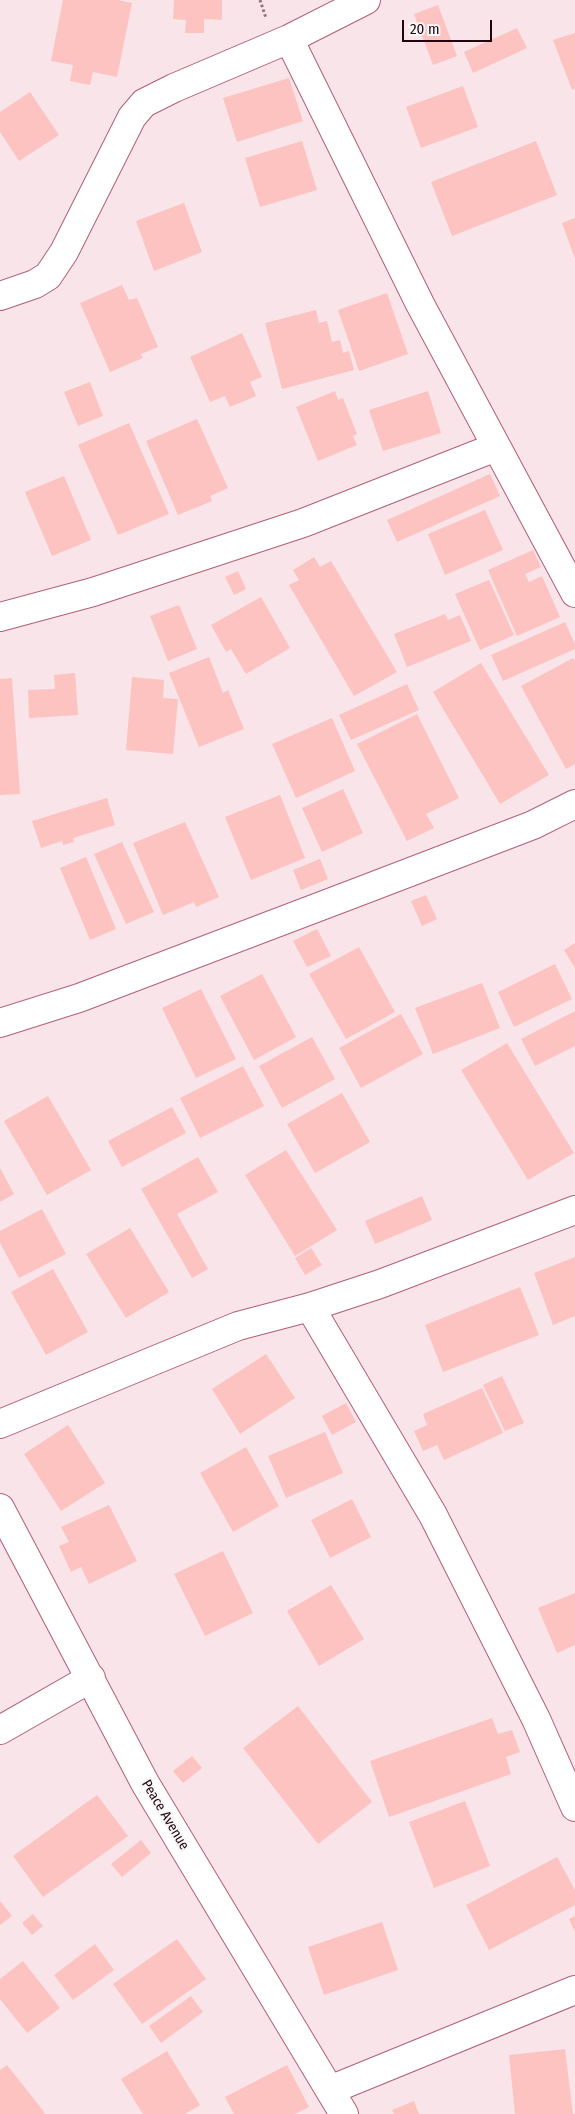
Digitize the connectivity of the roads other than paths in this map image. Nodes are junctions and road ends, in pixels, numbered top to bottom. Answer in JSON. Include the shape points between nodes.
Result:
{"nodes":[{"id":1,"x":366,"y":0,"type":"edge"},
{"id":2,"x":289,"y":39,"type":"junction"},
{"id":3,"x":0,"y":296,"type":"edge"},
{"id":4,"x":496,"y":447,"type":"junction"},
{"id":5,"x":575,"y":593,"type":"edge"},
{"id":6,"x":0,"y":617,"type":"edge"},
{"id":7,"x":575,"y":804,"type":"edge"},
{"id":8,"x":0,"y":1023,"type":"edge"},
{"id":9,"x":575,"y":1210,"type":"edge"},
{"id":10,"x":310,"y":1307,"type":"junction"},
{"id":11,"x":0,"y":1424,"type":"edge"},
{"id":12,"x":0,"y":1508,"type":"edge"},
{"id":13,"x":91,"y":1678,"type":"junction"},
{"id":14,"x":0,"y":1730,"type":"edge"},
{"id":15,"x":575,"y":1807,"type":"edge"},
{"id":16,"x":575,"y":1990,"type":"edge"},
{"id":17,"x":330,"y":2090,"type":"junction"},
{"id":18,"x":344,"y":2114,"type":"edge"}],
"edges":[{"from":1,"to":2,"type":"street"},
{"from":2,"to":3,"type":"street","via":[[144,104],[132,117],[64,252],[48,276]]},
{"from":2,"to":4,"type":"street","via":[[420,304]]},
{"from":4,"to":5,"type":"street"},
{"from":4,"to":6,"type":"street","via":[[304,523],[93,592]]},
{"from":7,"to":8,"type":"street","via":[[533,825],[367,889],[79,998]]},
{"from":9,"to":10,"type":"street"},
{"from":10,"to":11,"type":"street","via":[[238,1326]]},
{"from":10,"to":15,"type":"street","via":[[433,1515],[536,1719]]},
{"from":12,"to":13,"type":"street","name":"Peace Avenue"},
{"from":13,"to":14,"type":"street"},
{"from":13,"to":17,"type":"street","name":"Peace Avenue","via":[[145,1783]]},
{"from":16,"to":17,"type":"street"},
{"from":17,"to":18,"type":"street","name":"Peace Avenue"}]}
